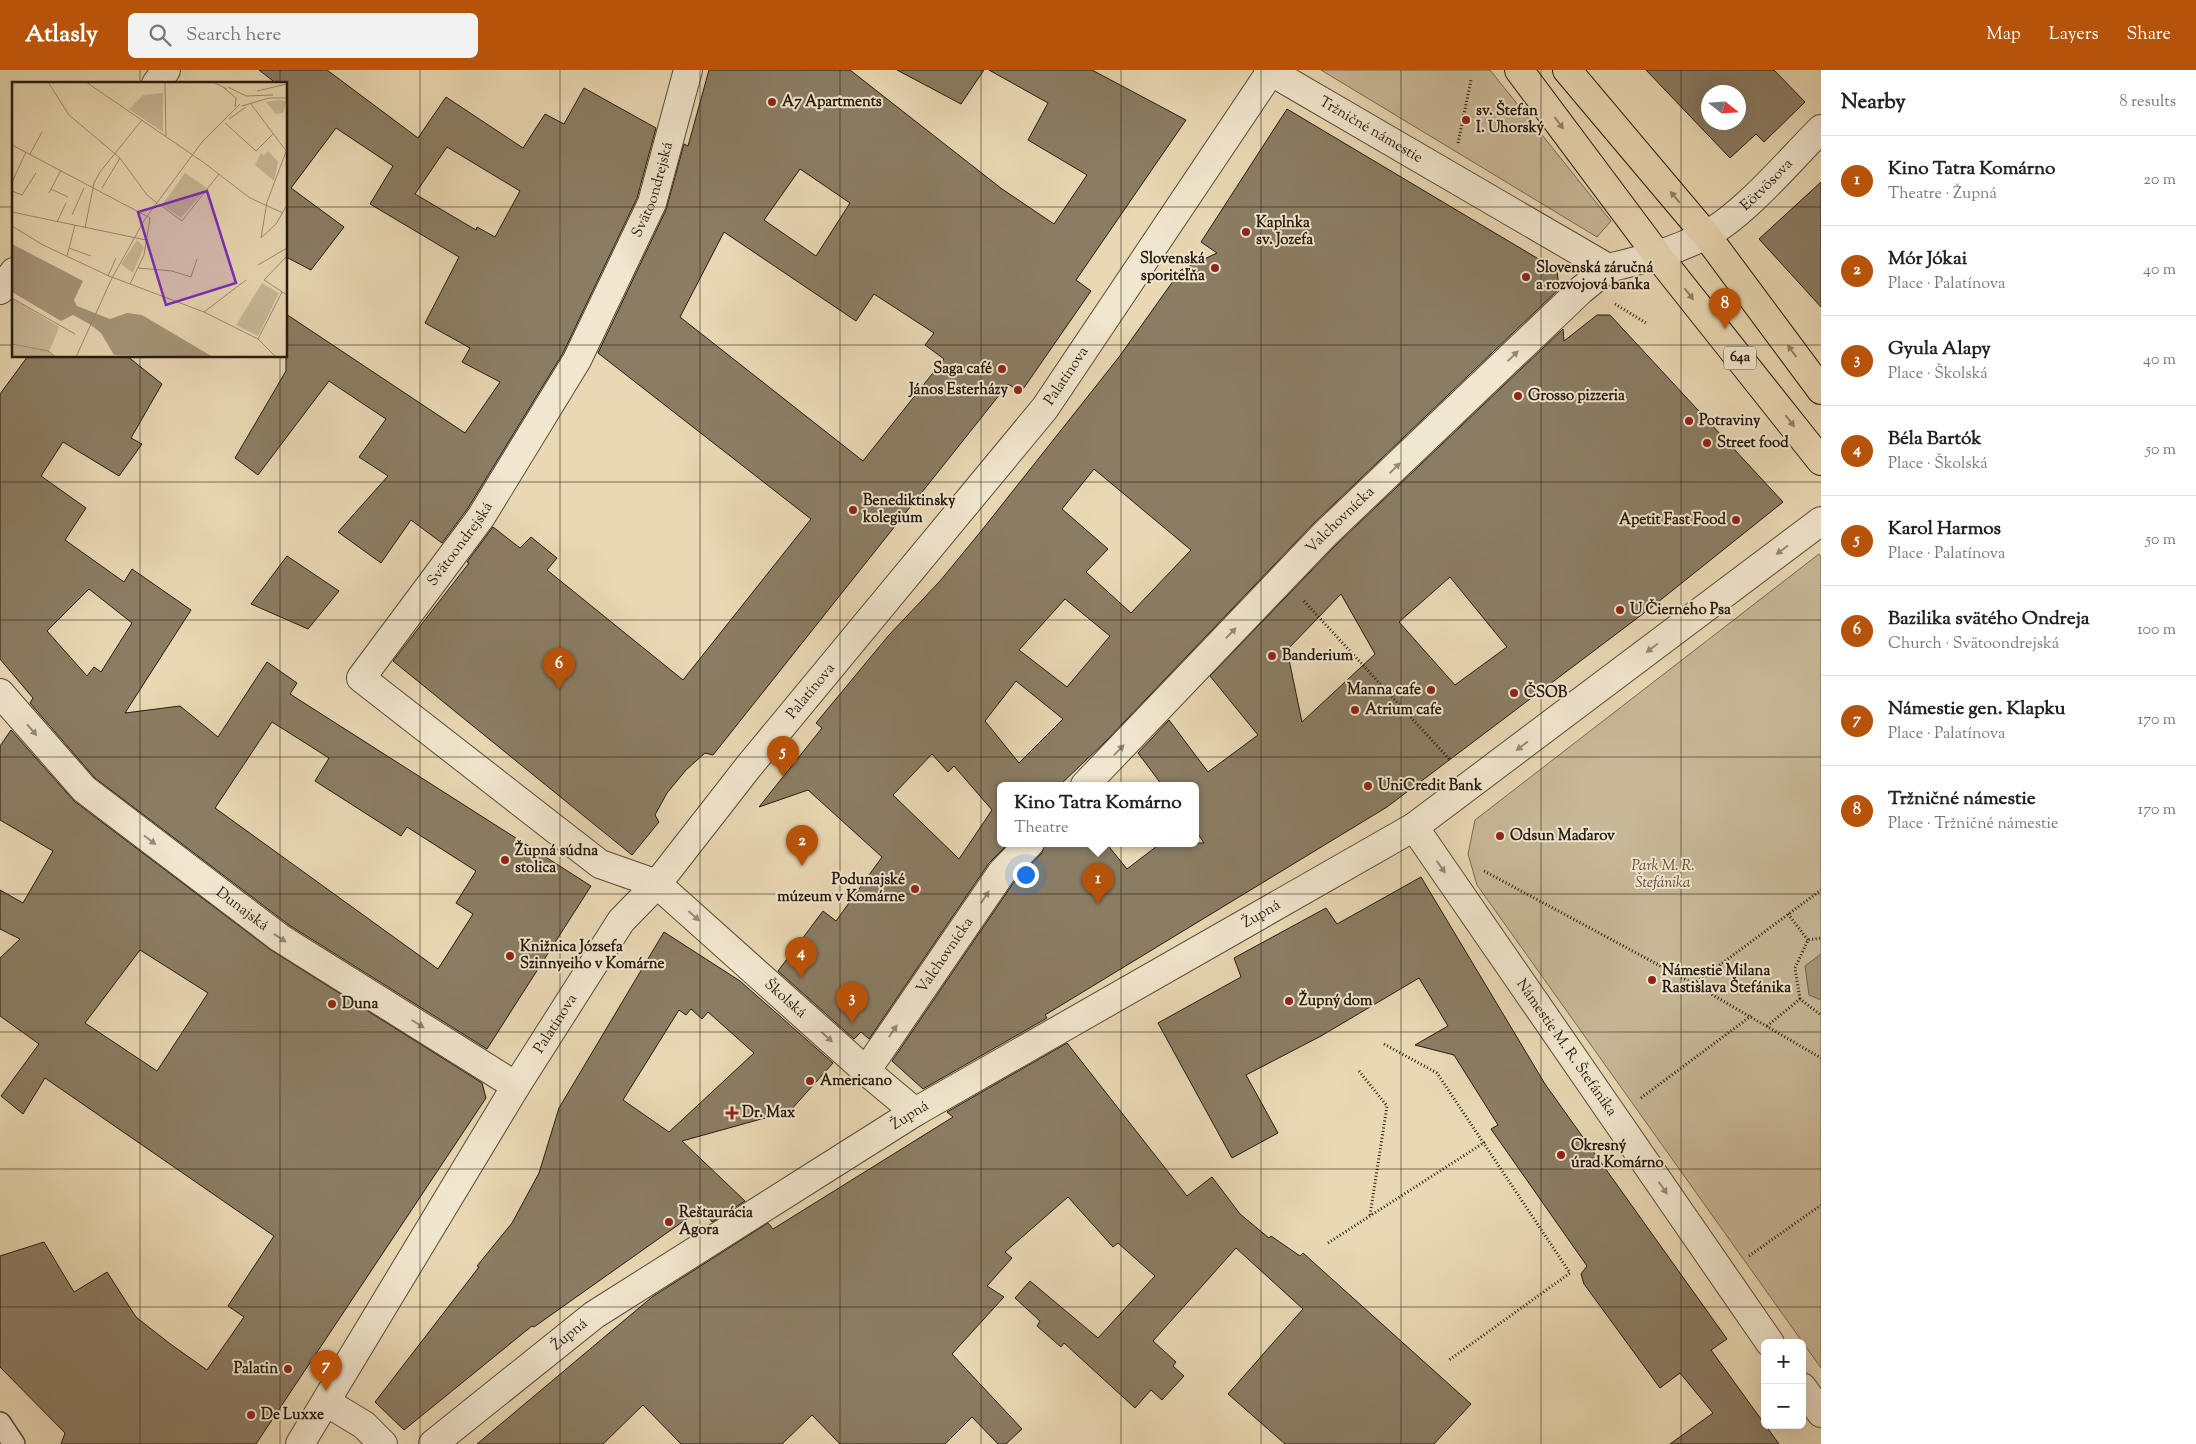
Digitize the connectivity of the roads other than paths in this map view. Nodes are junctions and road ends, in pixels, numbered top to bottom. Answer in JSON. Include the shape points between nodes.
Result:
{"nodes":[{"id":1,"x":166,"y":70,"type":"edge"},
{"id":2,"x":688,"y":70,"type":"edge"},
{"id":3,"x":1271,"y":70,"type":"edge"},
{"id":4,"x":1519,"y":70,"type":"edge"},
{"id":5,"x":1567,"y":70,"type":"edge"},
{"id":6,"x":157,"y":82,"type":"edge"},
{"id":7,"x":1821,"y":129,"type":"edge"},
{"id":8,"x":1706,"y":235,"type":"junction"},
{"id":9,"x":1658,"y":256,"type":"junction"},
{"id":10,"x":1608,"y":268,"type":"junction"},
{"id":11,"x":12,"y":275,"type":"edge"},
{"id":12,"x":0,"y":290,"type":"edge"},
{"id":13,"x":1821,"y":390,"type":"edge"},
{"id":14,"x":1821,"y":460,"type":"edge"},
{"id":15,"x":1821,"y":521,"type":"edge"},
{"id":16,"x":0,"y":693,"type":"edge"},
{"id":17,"x":1088,"y":782,"type":"edge"},
{"id":18,"x":1414,"y":827,"type":"junction"},
{"id":19,"x":1026,"y":847,"type":"edge"},
{"id":20,"x":657,"y":884,"type":"junction"},
{"id":21,"x":866,"y":1071,"type":"junction"},
{"id":22,"x":516,"y":1086,"type":"junction"},
{"id":23,"x":915,"y":1112,"type":"junction"},
{"id":24,"x":1766,"y":1338,"type":"edge"},
{"id":25,"x":1806,"y":1392,"type":"edge"},
{"id":26,"x":326,"y":1402,"type":"junction"},
{"id":27,"x":1821,"y":1413,"type":"edge"},
{"id":28,"x":0,"y":1424,"type":"edge"},
{"id":29,"x":14,"y":1444,"type":"edge"},
{"id":30,"x":300,"y":1444,"type":"edge"},
{"id":31,"x":383,"y":1444,"type":"edge"},
{"id":32,"x":433,"y":1444,"type":"edge"}],
"edges":[{"from":1,"to":6,"type":"street"},
{"from":2,"to":20,"type":"street","name":"Svätoondrejská","via":[[652,203],[577,360],[481,517],[361,678],[600,864]]},
{"from":3,"to":10,"type":"street","name":"Tržničné námestie"},
{"from":3,"to":20,"type":"street","name":"Palatínova","via":[[1045,408],[749,766]]},
{"from":4,"to":9,"type":"main road","number":"64a","one_way":true},
{"from":8,"to":5,"type":"main road","one_way":true},
{"from":7,"to":8,"type":"street","name":"Eötvösova","via":[[1731,218]]},
{"from":8,"to":9,"type":"street","name":"Eötvösova"},
{"from":13,"to":8,"type":"main road","one_way":true},
{"from":9,"to":10,"type":"street"},
{"from":9,"to":14,"type":"main road","number":"64a","one_way":true},
{"from":17,"to":10,"type":"street","name":"Valchovnícka","one_way":true,"via":[[1325,534]]},
{"from":11,"to":12,"type":"street"},
{"from":15,"to":18,"type":"street","name":"Župná","one_way":true},
{"from":16,"to":22,"type":"street","name":"Dunajská","one_way":true,"via":[[84,790],[280,938]]},
{"from":18,"to":23,"type":"street","name":"Župná"},
{"from":18,"to":24,"type":"street","name":"Námestie M. R. Štefánika","one_way":true},
{"from":21,"to":19,"type":"street","name":"Valchovnícka","one_way":true,"via":[[1002,872]]},
{"from":20,"to":21,"type":"street","name":"Školská","one_way":true},
{"from":20,"to":22,"type":"street","name":"Palatínova","via":[[621,921]]},
{"from":21,"to":23,"type":"street","name":"Školská"},
{"from":22,"to":26,"type":"street","name":"Palatínova"},
{"from":23,"to":32,"type":"street","name":"Župná","via":[[594,1315]]},
{"from":25,"to":27,"type":"street"},
{"from":26,"to":30,"type":"street","name":"Palatínova"},
{"from":26,"to":31,"type":"street","via":[[364,1425]]},
{"from":28,"to":29,"type":"lane"}]}
